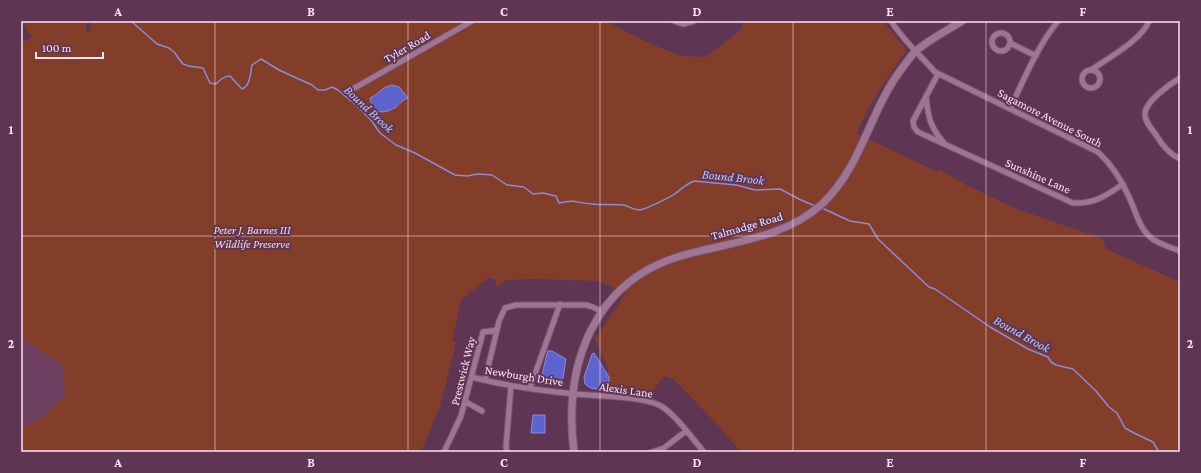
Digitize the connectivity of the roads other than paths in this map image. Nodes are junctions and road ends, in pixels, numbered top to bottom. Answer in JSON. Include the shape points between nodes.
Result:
{"nodes":[{"id":1,"x":472,"y":21,"type":"edge"},
{"id":2,"x":674,"y":21,"type":"edge"},
{"id":3,"x":694,"y":21,"type":"edge"},
{"id":4,"x":891,"y":21,"type":"edge"},
{"id":5,"x":962,"y":21,"type":"edge"},
{"id":6,"x":1058,"y":21,"type":"edge"},
{"id":7,"x":1149,"y":21,"type":"edge"},
{"id":8,"x":1010,"y":43,"type":"dead end"},
{"id":9,"x":916,"y":51,"type":"junction"},
{"id":10,"x":1036,"y":56,"type":"junction"},
{"id":11,"x":1092,"y":70,"type":"dead end"},
{"id":12,"x":938,"y":74,"type":"junction"},
{"id":13,"x":1180,"y":78,"type":"edge"},
{"id":14,"x":351,"y":90,"type":"dead end"},
{"id":15,"x":926,"y":96,"type":"junction"},
{"id":16,"x":1010,"y":109,"type":"junction"},
{"id":17,"x":946,"y":145,"type":"junction"},
{"id":18,"x":1180,"y":159,"type":"edge"},
{"id":19,"x":1123,"y":184,"type":"junction"},
{"id":20,"x":1180,"y":251,"type":"edge"},
{"id":21,"x":560,"y":304,"type":"junction"},
{"id":22,"x":602,"y":312,"type":"junction"},
{"id":23,"x":497,"y":330,"type":"junction"},
{"id":24,"x":472,"y":377,"type":"junction"},
{"id":25,"x":485,"y":380,"type":"junction"},
{"id":26,"x":511,"y":386,"type":"junction"},
{"id":27,"x":530,"y":388,"type":"junction"},
{"id":28,"x":572,"y":394,"type":"junction"},
{"id":29,"x":466,"y":402,"type":"junction"},
{"id":30,"x":482,"y":411,"type":"dead end"},
{"id":31,"x":686,"y":431,"type":"junction"},
{"id":32,"x":444,"y":452,"type":"edge"},
{"id":33,"x":507,"y":452,"type":"edge"},
{"id":34,"x":574,"y":452,"type":"edge"},
{"id":35,"x":652,"y":452,"type":"edge"},
{"id":36,"x":704,"y":452,"type":"edge"}],
"edges":[{"from":1,"to":14,"type":"street","name":"Tyler Road"},
{"from":2,"to":3,"type":"street","via":[[683,24]]},
{"from":4,"to":9,"type":"street","name":"Sagamore Avenue South"},
{"from":5,"to":9,"type":"street","name":"Talmadge Road"},
{"from":6,"to":10,"type":"street"},
{"from":7,"to":11,"type":"street","via":[[1140,36]]},
{"from":8,"to":10,"type":"street"},
{"from":9,"to":12,"type":"street","name":"Sagamore Avenue South"},
{"from":9,"to":22,"type":"street","name":"Talmadge Road","via":[[886,92],[849,169],[822,204],[782,229],[666,261],[651,268],[627,284]]},
{"from":10,"to":16,"type":"street"},
{"from":12,"to":15,"type":"street","name":"Sunshine Lane"},
{"from":12,"to":16,"type":"street","name":"Sagamore Avenue South"},
{"from":13,"to":18,"type":"street","via":[[1159,93],[1145,112],[1146,120],[1161,143]]},
{"from":15,"to":17,"type":"street","name":"Sunshine Lane","via":[[930,124]]},
{"from":15,"to":17,"type":"street","name":"Sunshine Lane","via":[[913,121],[914,127],[918,132]]},
{"from":16,"to":19,"type":"street","name":"Sagamore Avenue South","via":[[1098,152]]},
{"from":17,"to":19,"type":"street","name":"Sunshine Lane","via":[[1073,203],[1095,201]]},
{"from":19,"to":20,"type":"street","name":"Sagamore Avenue South","via":[[1149,236]]},
{"from":21,"to":22,"type":"street","via":[[586,305]]},
{"from":21,"to":23,"type":"street","via":[[516,305],[505,308]]},
{"from":21,"to":27,"type":"street"},
{"from":22,"to":28,"type":"street","name":"Talmadge Road","via":[[581,354]]},
{"from":23,"to":24,"type":"street","name":"Prestwick Way","via":[[483,332]]},
{"from":23,"to":25,"type":"street"},
{"from":24,"to":25,"type":"street","name":"Newburgh Drive"},
{"from":24,"to":29,"type":"street","name":"Prestwick Way"},
{"from":25,"to":26,"type":"street","name":"Newburgh Drive"},
{"from":26,"to":27,"type":"street","name":"Newburgh Drive"},
{"from":26,"to":33,"type":"street"},
{"from":27,"to":28,"type":"street","name":"Newburgh Drive"},
{"from":28,"to":31,"type":"street","name":"Alexis Lane","via":[[648,401],[670,412]]},
{"from":28,"to":34,"type":"street","name":"Talmadge Road"},
{"from":29,"to":30,"type":"street"},
{"from":29,"to":32,"type":"street","name":"Prestwick Way"},
{"from":31,"to":35,"type":"street","via":[[664,448]]},
{"from":31,"to":36,"type":"street","name":"Alexis Lane"}]}
